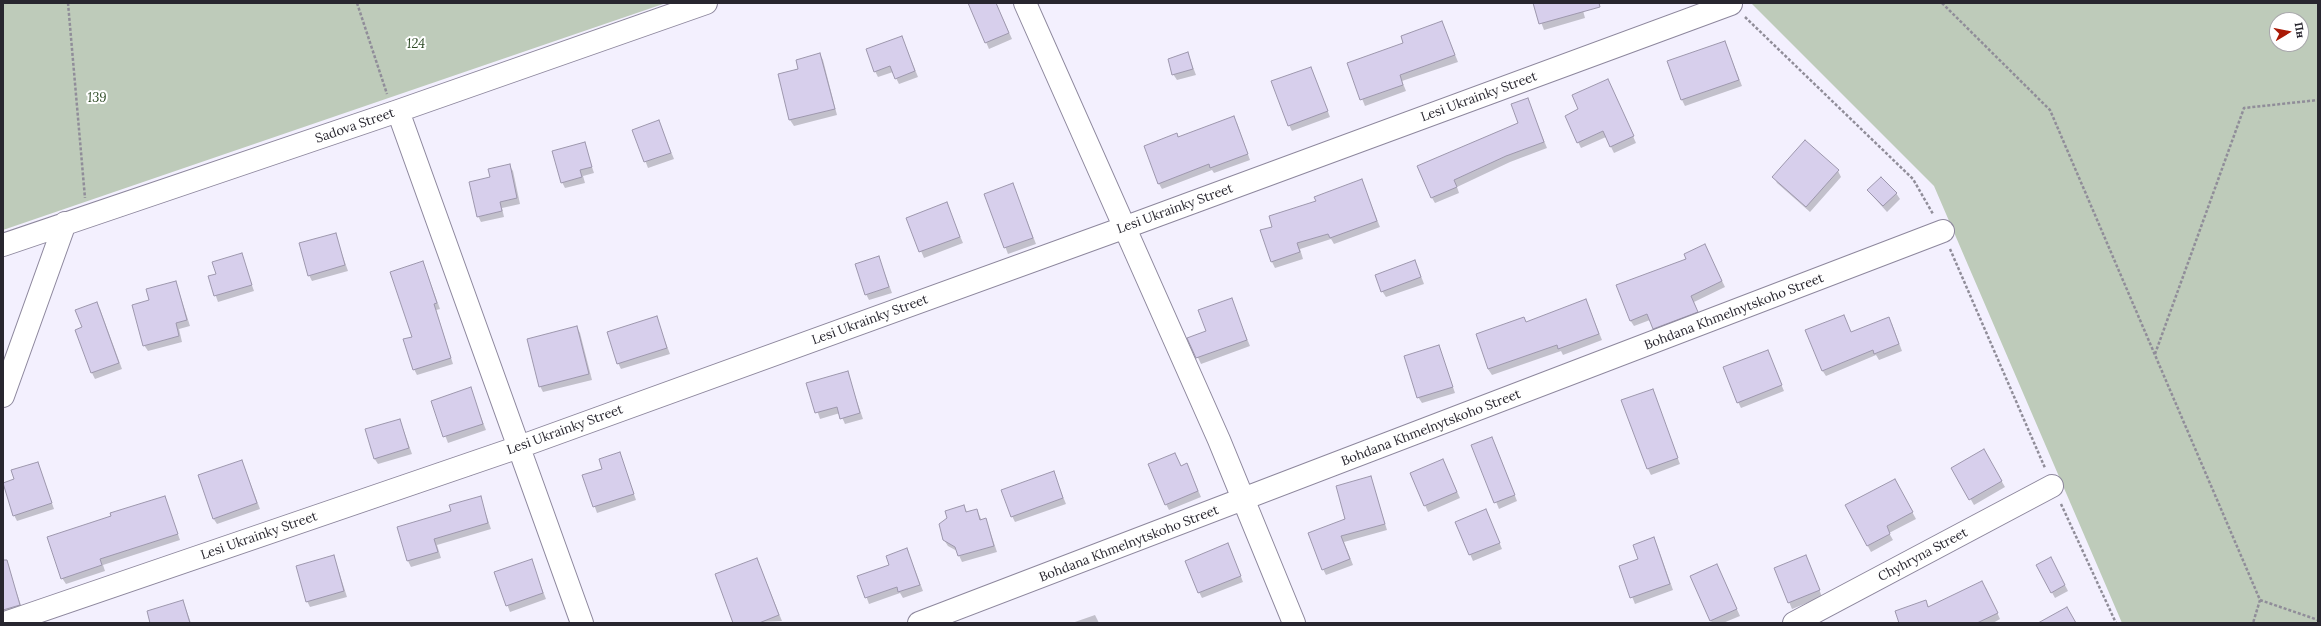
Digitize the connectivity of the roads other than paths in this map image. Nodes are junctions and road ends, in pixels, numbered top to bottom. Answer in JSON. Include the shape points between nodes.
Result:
{"nodes":[{"id":1,"x":706,"y":3,"type":"edge"},
{"id":2,"x":1025,"y":3,"type":"edge"},
{"id":3,"x":1731,"y":4,"type":"edge"},
{"id":4,"x":398,"y":111,"type":"junction"},
{"id":5,"x":65,"y":223,"type":"junction"},
{"id":6,"x":1126,"y":227,"type":"junction"},
{"id":7,"x":1943,"y":231,"type":"road end"},
{"id":8,"x":3,"y":245,"type":"edge"},
{"id":9,"x":3,"y":396,"type":"edge"},
{"id":10,"x":519,"y":447,"type":"junction"},
{"id":11,"x":2052,"y":486,"type":"road end"},
{"id":12,"x":1244,"y":500,"type":"junction"},
{"id":13,"x":5,"y":623,"type":"edge"},
{"id":14,"x":582,"y":623,"type":"edge"},
{"id":15,"x":919,"y":623,"type":"edge"},
{"id":16,"x":1294,"y":623,"type":"edge"},
{"id":17,"x":1794,"y":623,"type":"edge"}],
"edges":[{"from":1,"to":4,"type":"street","name":"Sadova Street"},
{"from":2,"to":6,"type":"street"},
{"from":3,"to":6,"type":"street","name":"Lesi Ukrainky Street"},
{"from":4,"to":5,"type":"street","name":"Sadova Street"},
{"from":4,"to":10,"type":"street"},
{"from":5,"to":8,"type":"street","name":"Sadova Street"},
{"from":5,"to":9,"type":"street"},
{"from":6,"to":10,"type":"street","name":"Lesi Ukrainky Street"},
{"from":6,"to":12,"type":"street"},
{"from":7,"to":12,"type":"street","name":"Bohdana Khmelnytskoho Street"},
{"from":10,"to":13,"type":"street","name":"Lesi Ukrainky Street"},
{"from":10,"to":14,"type":"street"},
{"from":11,"to":17,"type":"street","name":"Chyhryna Street"},
{"from":12,"to":15,"type":"street","name":"Bohdana Khmelnytskoho Street"},
{"from":12,"to":16,"type":"street"}]}
